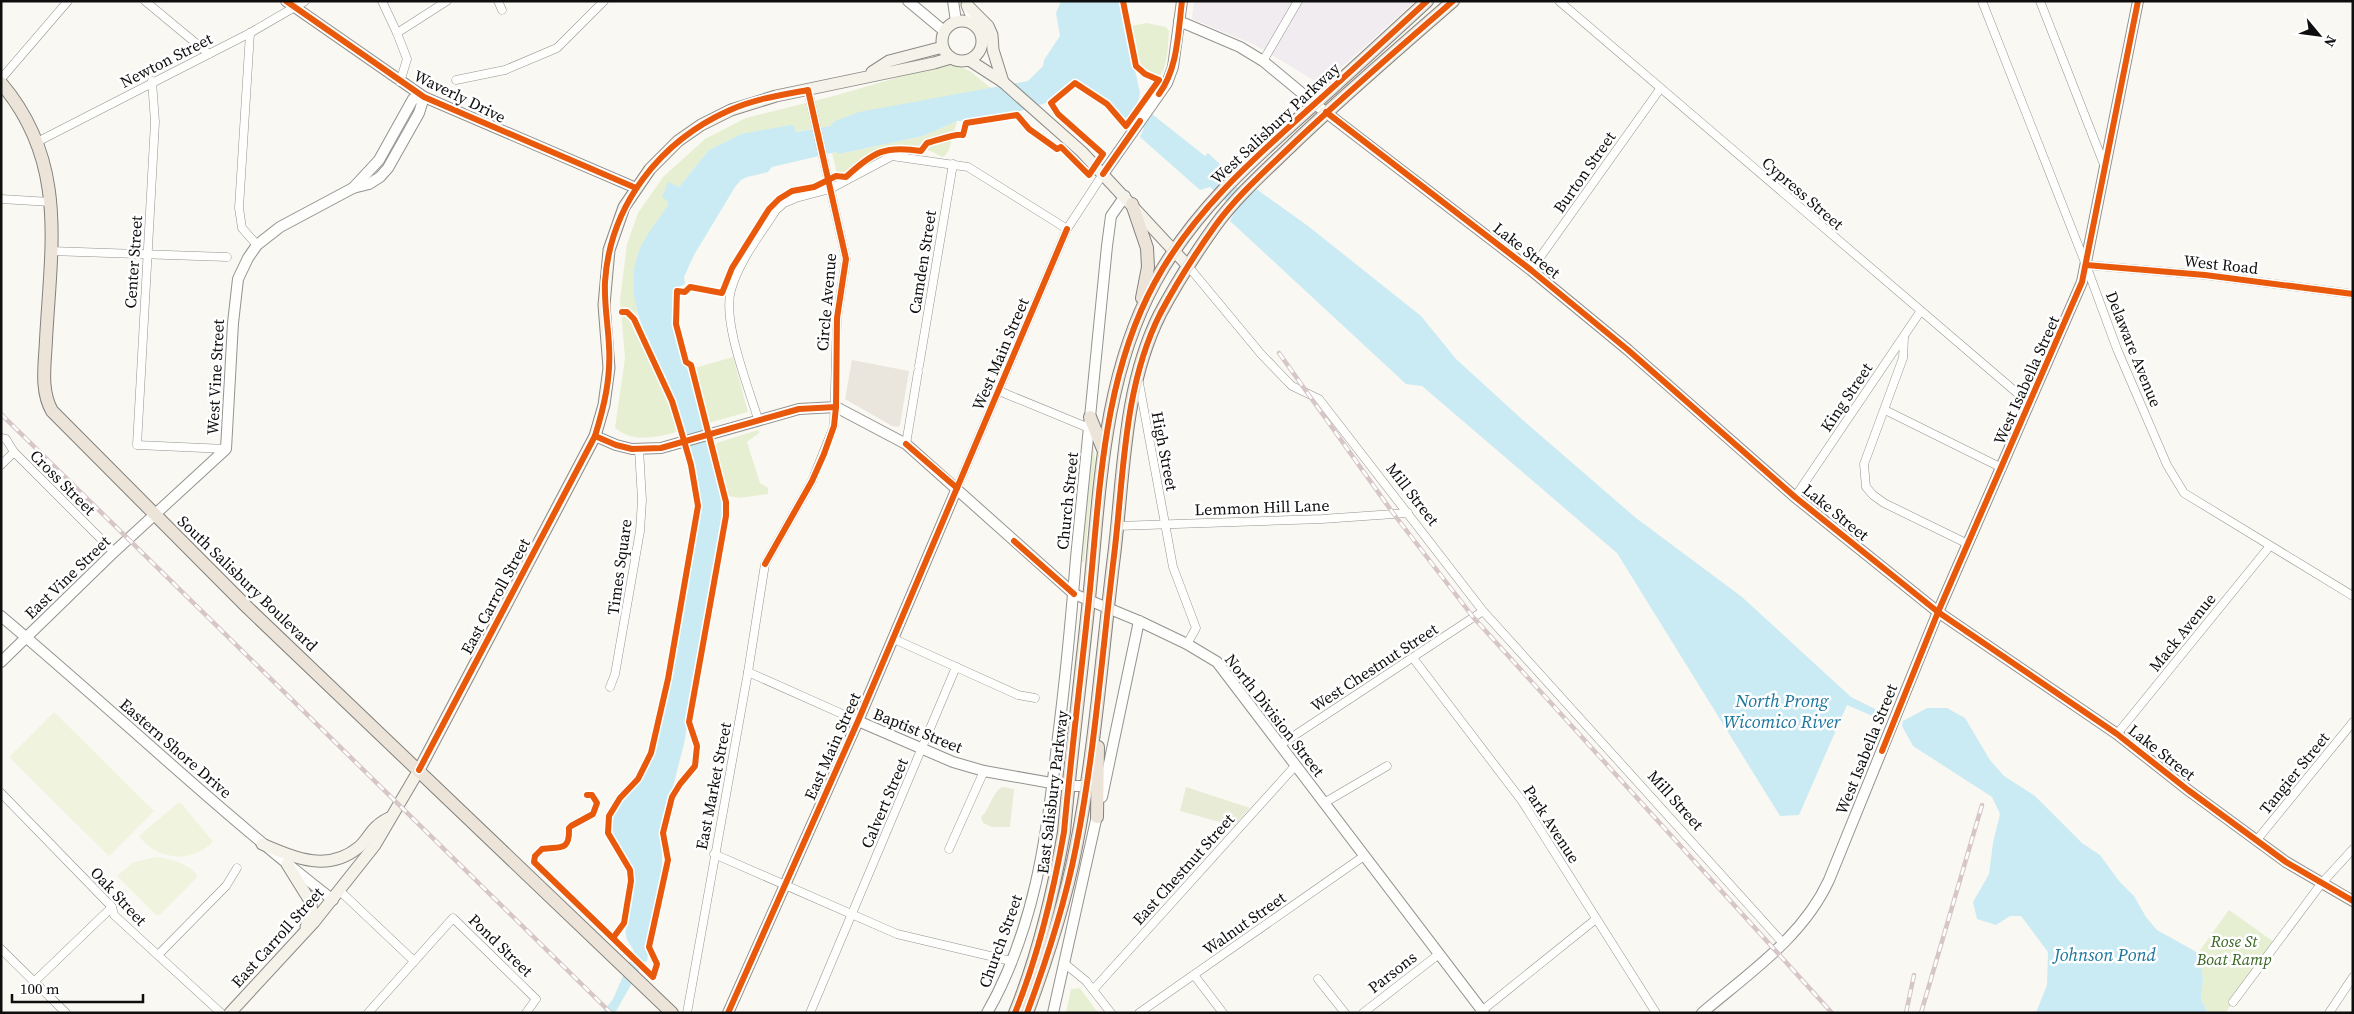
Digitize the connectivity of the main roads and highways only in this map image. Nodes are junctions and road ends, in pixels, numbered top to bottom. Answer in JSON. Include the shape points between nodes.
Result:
{"nodes":[{"id":1,"x":1427,"y":1,"type":"edge"},
{"id":2,"x":1453,"y":1,"type":"edge"},
{"id":3,"x":966,"y":3,"type":"edge"},
{"id":4,"x":983,"y":38,"type":"junction"},
{"id":5,"x":943,"y":47,"type":"junction"},
{"id":6,"x":951,"y":58,"type":"junction"},
{"id":7,"x":969,"y":60,"type":"junction"},
{"id":8,"x":867,"y":76,"type":"junction"},
{"id":9,"x":1,"y":83,"type":"edge"},
{"id":10,"x":1005,"y":83,"type":"junction"},
{"id":11,"x":1129,"y":200,"type":"junction"},
{"id":12,"x":1175,"y":251,"type":"junction"},
{"id":13,"x":1188,"y":266,"type":"junction"},
{"id":14,"x":1139,"y":315,"type":"junction"},
{"id":15,"x":1090,"y":422,"type":"road end"},
{"id":16,"x":1104,"y":452,"type":"junction"},
{"id":17,"x":1089,"y":600,"type":"joint"},
{"id":18,"x":1108,"y":607,"type":"joint"},
{"id":19,"x":1098,"y":706,"type":"junction"},
{"id":20,"x":419,"y":770,"type":"junction"},
{"id":21,"x":393,"y":815,"type":"junction"},
{"id":22,"x":1096,"y":817,"type":"road end"},
{"id":23,"x":262,"y":844,"type":"road end"},
{"id":24,"x":286,"y":864,"type":"road end"},
{"id":25,"x":305,"y":932,"type":"junction"},
{"id":26,"x":230,"y":1013,"type":"edge"},
{"id":27,"x":672,"y":1013,"type":"edge"},
{"id":28,"x":1015,"y":1013,"type":"edge"},
{"id":29,"x":1027,"y":1013,"type":"edge"}],
"edges":[{"from":1,"to":12,"type":"main road","name":"West Salisbury Parkway","via":[[1237,174]]},
{"from":2,"to":13,"type":"main road","name":"West Salisbury Parkway","via":[[1326,112],[1248,187]]},
{"from":3,"to":10,"type":"main road","via":[[988,26]]},
{"from":4,"to":5,"type":"main road","via":[[974,23],[956,21],[944,30]]},
{"from":4,"to":7,"type":"main road","via":[[979,52]]},
{"from":4,"to":10,"type":"main road","name":"Mill Street","via":[[989,62]]},
{"from":5,"to":6,"type":"main road"},
{"from":5,"to":8,"type":"main road","via":[[889,61]]},
{"from":6,"to":7,"type":"main road"},
{"from":6,"to":8,"type":"main road","name":"East Carroll Street"},
{"from":7,"to":10,"type":"main road","name":"Mill Street"},
{"from":8,"to":20,"type":"main road","name":"East Carroll Street","via":[[759,100],[708,121],[665,153],[636,188],[624,207],[609,250],[604,305],[609,368],[604,405],[595,436]]},
{"from":9,"to":20,"type":"main road","name":"South Salisbury Boulevard","via":[[14,99],[37,142],[45,162],[51,202],[44,369],[48,404],[61,422],[248,608]]},
{"from":10,"to":11,"type":"main road","name":"Mill Street"},
{"from":11,"to":12,"type":"main road","name":"Mill Street"},
{"from":11,"to":14,"type":"main road","via":[[1146,248],[1148,267]]},
{"from":12,"to":13,"type":"main road","name":"Mill Street"},
{"from":12,"to":14,"type":"main road","name":"West Salisbury Parkway","via":[[1155,281]]},
{"from":13,"to":18,"type":"main road","name":"West Salisbury Parkway","via":[[1160,315],[1138,374],[1125,443]]},
{"from":14,"to":16,"type":"main road","name":"West Salisbury Parkway","via":[[1125,354]]},
{"from":15,"to":16,"type":"main road"},
{"from":16,"to":17,"type":"main road","name":"West Salisbury Parkway"},
{"from":17,"to":28,"type":"main road","name":"East Salisbury Parkway","via":[[1057,876],[1030,976]]},
{"from":18,"to":19,"type":"main road","name":"East Salisbury Parkway"},
{"from":19,"to":22,"type":"main road"},
{"from":19,"to":29,"type":"main road","name":"East Salisbury Parkway","via":[[1069,880]]},
{"from":20,"to":21,"type":"main road","name":"East Carroll Street"},
{"from":20,"to":27,"type":"main road","name":"South Salisbury Boulevard"},
{"from":21,"to":23,"type":"main road","via":[[376,826],[358,848],[326,862],[296,859]]},
{"from":21,"to":25,"type":"main road","name":"East Carroll Street","via":[[375,845]]},
{"from":24,"to":25,"type":"main road","via":[[310,901],[312,910]]},
{"from":25,"to":26,"type":"main road","name":"East Carroll Street"}]}
